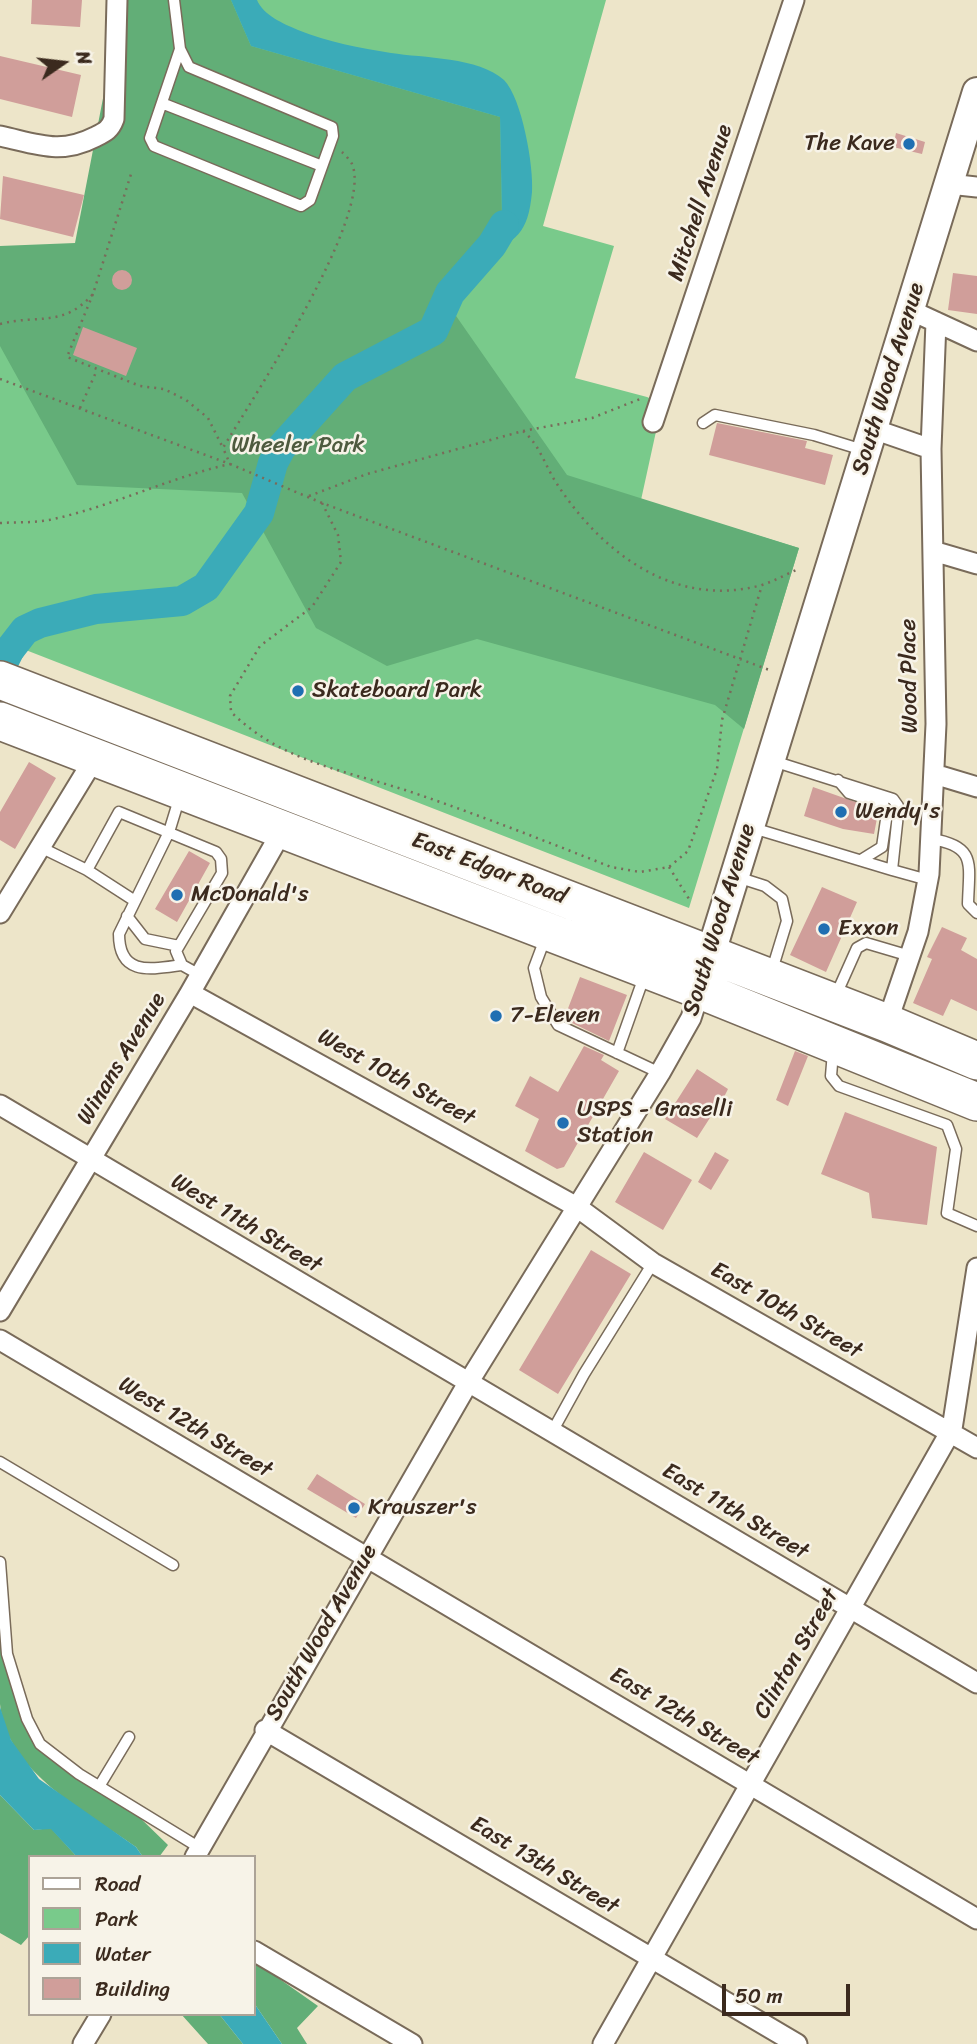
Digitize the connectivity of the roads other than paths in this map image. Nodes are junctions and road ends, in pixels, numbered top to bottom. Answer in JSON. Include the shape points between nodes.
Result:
{"nodes":[{"id":1,"x":117,"y":0,"type":"edge"},
{"id":2,"x":174,"y":0,"type":"edge"},
{"id":3,"x":794,"y":0,"type":"edge"},
{"id":4,"x":180,"y":49,"type":"junction"},
{"id":5,"x":977,"y":92,"type":"edge"},
{"id":6,"x":164,"y":104,"type":"junction"},
{"id":7,"x":0,"y":136,"type":"edge"},
{"id":8,"x":322,"y":166,"type":"junction"},
{"id":9,"x":949,"y":184,"type":"junction"},
{"id":10,"x":977,"y":187,"type":"edge"},
{"id":11,"x":910,"y":310,"type":"junction"},
{"id":12,"x":936,"y":322,"type":"junction"},
{"id":13,"x":977,"y":341,"type":"edge"},
{"id":14,"x":653,"y":422,"type":"dead end"},
{"id":15,"x":703,"y":423,"type":"dead end"},
{"id":16,"x":870,"y":441,"type":"junction"},
{"id":17,"x":931,"y":449,"type":"junction"},
{"id":18,"x":933,"y":551,"type":"junction"},
{"id":19,"x":977,"y":564,"type":"edge"},
{"id":20,"x":0,"y":680,"type":"edge"},
{"id":21,"x":0,"y":721,"type":"edge"},
{"id":22,"x":94,"y":759,"type":"junction"},
{"id":23,"x":769,"y":760,"type":"junction"},
{"id":24,"x":934,"y":774,"type":"junction"},
{"id":25,"x":837,"y":780,"type":"junction"},
{"id":26,"x":977,"y":787,"type":"edge"},
{"id":27,"x":181,"y":793,"type":"junction"},
{"id":28,"x":749,"y":827,"type":"junction"},
{"id":29,"x":282,"y":831,"type":"junction"},
{"id":30,"x":169,"y":832,"type":"junction"},
{"id":31,"x":931,"y":839,"type":"junction"},
{"id":32,"x":40,"y":847,"type":"junction"},
{"id":33,"x":861,"y":860,"type":"junction"},
{"id":34,"x":87,"y":870,"type":"junction"},
{"id":35,"x":892,"y":870,"type":"junction"},
{"id":36,"x":733,"y":876,"type":"junction"},
{"id":37,"x":928,"y":880,"type":"junction"},
{"id":38,"x":135,"y":901,"type":"junction"},
{"id":39,"x":0,"y":913,"type":"edge"},
{"id":40,"x":977,"y":913,"type":"edge"},
{"id":41,"x":127,"y":916,"type":"junction"},
{"id":42,"x":548,"y":933,"type":"junction"},
{"id":43,"x":178,"y":946,"type":"junction"},
{"id":44,"x":710,"y":955,"type":"junction"},
{"id":45,"x":909,"y":956,"type":"junction"},
{"id":46,"x":182,"y":965,"type":"junction"},
{"id":47,"x":646,"y":971,"type":"junction"},
{"id":48,"x":769,"y":978,"type":"junction"},
{"id":49,"x":195,"y":984,"type":"junction"},
{"id":50,"x":700,"y":990,"type":"junction"},
{"id":51,"x":833,"y":1003,"type":"junction"},
{"id":52,"x":887,"y":1023,"type":"junction"},
{"id":53,"x":833,"y":1044,"type":"junction"},
{"id":54,"x":617,"y":1053,"type":"junction"},
{"id":55,"x":977,"y":1061,"type":"edge"},
{"id":56,"x":660,"y":1073,"type":"junction"},
{"id":57,"x":977,"y":1102,"type":"edge"},
{"id":58,"x":0,"y":1105,"type":"edge"},
{"id":59,"x":90,"y":1160,"type":"junction"},
{"id":60,"x":577,"y":1207,"type":"junction"},
{"id":61,"x":977,"y":1226,"type":"edge"},
{"id":62,"x":653,"y":1263,"type":"junction"},
{"id":63,"x":977,"y":1268,"type":"edge"},
{"id":64,"x":0,"y":1311,"type":"edge"},
{"id":65,"x":0,"y":1340,"type":"edge"},
{"id":66,"x":468,"y":1383,"type":"junction"},
{"id":67,"x":552,"y":1432,"type":"junction"},
{"id":68,"x":950,"y":1433,"type":"junction"},
{"id":69,"x":977,"y":1448,"type":"edge"},
{"id":70,"x":0,"y":1462,"type":"edge"},
{"id":71,"x":366,"y":1558,"type":"junction"},
{"id":72,"x":0,"y":1562,"type":"edge"},
{"id":73,"x":173,"y":1565,"type":"dead end"},
{"id":74,"x":851,"y":1608,"type":"junction"},
{"id":75,"x":977,"y":1683,"type":"edge"},
{"id":76,"x":265,"y":1730,"type":"junction"},
{"id":77,"x":129,"y":1737,"type":"dead end"},
{"id":78,"x":100,"y":1785,"type":"junction"},
{"id":79,"x":750,"y":1785,"type":"junction"},
{"id":80,"x":197,"y":1852,"type":"edge"},
{"id":81,"x":977,"y":1919,"type":"edge"},
{"id":82,"x":256,"y":1952,"type":"edge"},
{"id":83,"x":650,"y":1957,"type":"junction"},
{"id":84,"x":100,"y":2016,"type":"edge"},
{"id":85,"x":83,"y":2044,"type":"edge"},
{"id":86,"x":412,"y":2044,"type":"edge"},
{"id":87,"x":603,"y":2044,"type":"edge"},
{"id":88,"x":797,"y":2044,"type":"edge"}],
"edges":[{"from":1,"to":7,"type":"street","via":[[110,130],[74,148]]},
{"from":2,"to":4,"type":"lane"},
{"from":3,"to":14,"type":"street","name":"Mitchell Avenue"},
{"from":4,"to":6,"type":"lane"},
{"from":4,"to":8,"type":"lane","via":[[189,67],[332,127]]},
{"from":5,"to":9,"type":"main road","name":"South Wood Avenue"},
{"from":6,"to":8,"type":"lane"},
{"from":6,"to":8,"type":"lane","via":[[150,138],[154,146],[301,206],[310,200]]},
{"from":9,"to":10,"type":"street"},
{"from":9,"to":11,"type":"main road","name":"South Wood Avenue"},
{"from":11,"to":12,"type":"street"},
{"from":11,"to":16,"type":"main road","name":"South Wood Avenue"},
{"from":12,"to":13,"type":"street"},
{"from":12,"to":17,"type":"street","name":"Wood Place"},
{"from":15,"to":16,"type":"lane","via":[[715,415]]},
{"from":16,"to":17,"type":"street"},
{"from":16,"to":23,"type":"main road","name":"South Wood Avenue"},
{"from":17,"to":18,"type":"street","name":"Wood Place"},
{"from":18,"to":19,"type":"street"},
{"from":18,"to":24,"type":"street","name":"Wood Place"},
{"from":20,"to":44,"type":"highway","name":"East Edgar Road"},
{"from":21,"to":22,"type":"highway","name":"East Edgar Road"},
{"from":22,"to":27,"type":"highway","name":"East Edgar Road"},
{"from":22,"to":32,"type":"street"},
{"from":23,"to":25,"type":"lane"},
{"from":23,"to":28,"type":"main road","name":"South Wood Avenue"},
{"from":24,"to":26,"type":"street"},
{"from":24,"to":31,"type":"street","name":"Wood Place"},
{"from":25,"to":33,"type":"lane","via":[[849,793],[883,804],[887,813],[882,847]]},
{"from":25,"to":35,"type":"lane","via":[[886,794],[898,806]]},
{"from":27,"to":29,"type":"highway","name":"East Edgar Road"},
{"from":27,"to":30,"type":"lane"},
{"from":28,"to":33,"type":"lane"},
{"from":28,"to":36,"type":"main road","name":"South Wood Avenue"},
{"from":29,"to":42,"type":"highway","name":"East Edgar Road"},
{"from":29,"to":49,"type":"street","name":"Winans Avenue"},
{"from":30,"to":34,"type":"lane","via":[[119,812]]},
{"from":30,"to":38,"type":"lane"},
{"from":30,"to":43,"type":"lane","via":[[216,852],[223,866]]},
{"from":31,"to":37,"type":"street","name":"Wood Place"},
{"from":31,"to":40,"type":"lane","via":[[954,842],[969,855],[973,866],[968,904]]},
{"from":32,"to":34,"type":"lane"},
{"from":32,"to":39,"type":"street"},
{"from":33,"to":35,"type":"lane"},
{"from":34,"to":38,"type":"lane"},
{"from":35,"to":37,"type":"lane"},
{"from":36,"to":44,"type":"main road","name":"South Wood Avenue"},
{"from":36,"to":48,"type":"lane","via":[[765,886],[782,899],[787,921]]},
{"from":37,"to":45,"type":"street","name":"Wood Place"},
{"from":38,"to":41,"type":"lane"},
{"from":41,"to":43,"type":"lane","via":[[145,939]]},
{"from":41,"to":46,"type":"lane","via":[[119,944],[131,964],[143,970]]},
{"from":42,"to":47,"type":"highway","name":"East Edgar Road"},
{"from":42,"to":54,"type":"lane","via":[[534,968],[550,1014],[571,1033]]},
{"from":43,"to":46,"type":"lane"},
{"from":44,"to":48,"type":"highway","name":"East Edgar Road"},
{"from":44,"to":50,"type":"main road","name":"South Wood Avenue"},
{"from":45,"to":51,"type":"lane","via":[[866,943],[857,948]]},
{"from":45,"to":52,"type":"street","name":"Wood Place"},
{"from":46,"to":49,"type":"lane"},
{"from":47,"to":50,"type":"highway","name":"East Edgar Road"},
{"from":47,"to":54,"type":"lane"},
{"from":48,"to":51,"type":"highway","name":"East Edgar Road"},
{"from":49,"to":59,"type":"street","name":"Winans Avenue"},
{"from":49,"to":60,"type":"street","name":"West 10th Street"},
{"from":50,"to":53,"type":"highway","name":"East Edgar Road"},
{"from":50,"to":56,"type":"street","name":"South Wood Avenue","via":[[691,1018]]},
{"from":51,"to":52,"type":"highway","name":"East Edgar Road"},
{"from":52,"to":55,"type":"highway","name":"East Edgar Road"},
{"from":53,"to":57,"type":"highway","name":"East Edgar Road"},
{"from":53,"to":61,"type":"lane","via":[[831,1076],[839,1086],[947,1125],[956,1149],[947,1213]]},
{"from":54,"to":56,"type":"lane"},
{"from":56,"to":60,"type":"street","name":"South Wood Avenue"},
{"from":58,"to":59,"type":"street","name":"West 11th Street"},
{"from":59,"to":64,"type":"street","name":"Winans Avenue"},
{"from":59,"to":66,"type":"street","name":"West 11th Street"},
{"from":60,"to":62,"type":"street","name":"East 10th Street"},
{"from":60,"to":66,"type":"street","name":"South Wood Avenue"},
{"from":62,"to":67,"type":"lane"},
{"from":62,"to":68,"type":"street","name":"East 10th Street"},
{"from":63,"to":68,"type":"street","name":"Clinton Street"},
{"from":65,"to":71,"type":"street","name":"West 12th Street"},
{"from":66,"to":67,"type":"street","name":"East 11th Street"},
{"from":66,"to":71,"type":"street","name":"South Wood Avenue"},
{"from":67,"to":74,"type":"street","name":"East 11th Street"},
{"from":68,"to":69,"type":"street","name":"East 10th Street"},
{"from":68,"to":74,"type":"street","name":"Clinton Street"},
{"from":70,"to":73,"type":"lane"},
{"from":71,"to":76,"type":"street","name":"South Wood Avenue"},
{"from":71,"to":79,"type":"street","name":"East 12th Street"},
{"from":72,"to":78,"type":"lane","via":[[8,1654],[27,1719],[40,1744]]},
{"from":74,"to":75,"type":"street","name":"East 11th Street"},
{"from":74,"to":79,"type":"street","name":"Clinton Street"},
{"from":76,"to":80,"type":"street","name":"South Wood Avenue"},
{"from":76,"to":83,"type":"street","name":"East 13th Street"},
{"from":77,"to":78,"type":"lane"},
{"from":78,"to":80,"type":"lane"},
{"from":79,"to":81,"type":"street","name":"East 12th Street"},
{"from":79,"to":83,"type":"street","name":"Clinton Street"},
{"from":82,"to":86,"type":"street"},
{"from":83,"to":87,"type":"street","name":"Clinton Street"},
{"from":83,"to":88,"type":"street","name":"East 13th Street"},
{"from":84,"to":85,"type":"street"}]}
